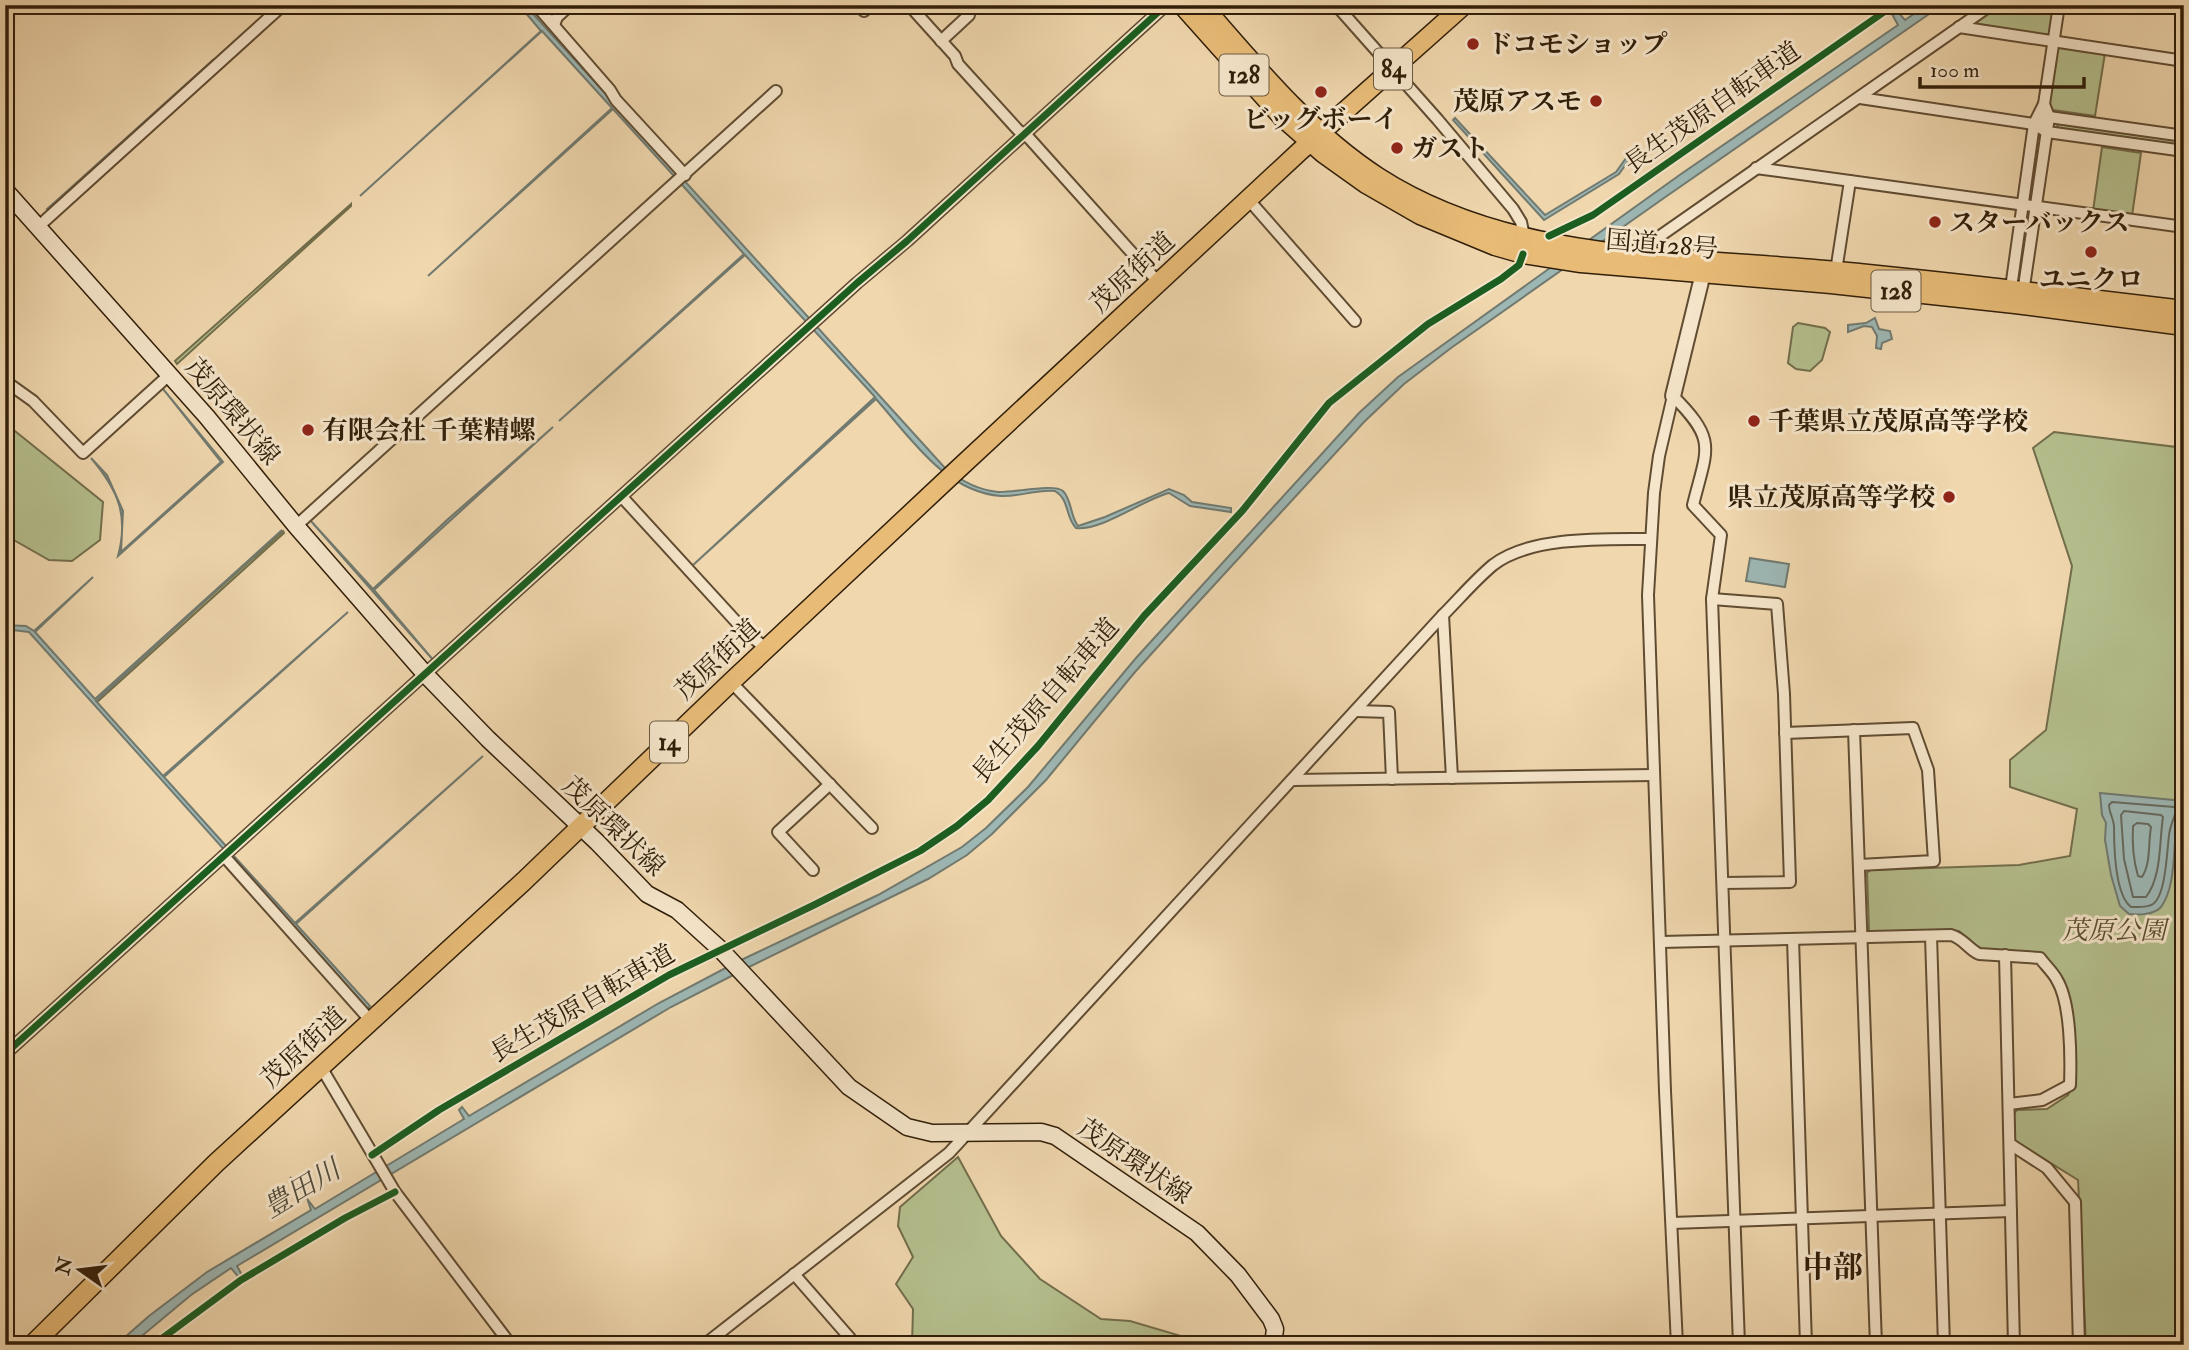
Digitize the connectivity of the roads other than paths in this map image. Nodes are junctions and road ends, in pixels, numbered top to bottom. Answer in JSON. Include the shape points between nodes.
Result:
{"nodes":[{"id":1,"x":283,"y":5,"type":"edge"},
{"id":2,"x":536,"y":5,"type":"edge"},
{"id":3,"x":570,"y":5,"type":"edge"},
{"id":4,"x":909,"y":5,"type":"edge"},
{"id":5,"x":960,"y":5,"type":"edge"},
{"id":6,"x":1166,"y":5,"type":"edge"},
{"id":7,"x":1182,"y":5,"type":"edge"},
{"id":8,"x":1202,"y":5,"type":"edge"},
{"id":9,"x":1336,"y":5,"type":"edge"},
{"id":10,"x":1464,"y":5,"type":"edge"},
{"id":11,"x":1991,"y":5,"type":"edge"},
{"id":12,"x":2059,"y":5,"type":"edge"},
{"id":13,"x":554,"y":25,"type":"junction"},
{"id":14,"x":1959,"y":27,"type":"junction"},
{"id":15,"x":941,"y":41,"type":"junction"},
{"id":16,"x":2053,"y":43,"type":"junction"},
{"id":17,"x":2184,"y":61,"type":"edge"},
{"id":18,"x":1393,"y":69,"type":"junction"},
{"id":19,"x":776,"y":91,"type":"dead end"},
{"id":20,"x":1860,"y":98,"type":"junction"},
{"id":21,"x":2044,"y":104,"type":"junction"},
{"id":22,"x":2049,"y":117,"type":"junction"},
{"id":23,"x":2034,"y":124,"type":"junction"},
{"id":24,"x":2047,"y":132,"type":"junction"},
{"id":25,"x":1024,"y":134,"type":"junction"},
{"id":26,"x":2184,"y":136,"type":"edge"},
{"id":27,"x":1315,"y":137,"type":"junction"},
{"id":28,"x":2184,"y":151,"type":"edge"},
{"id":29,"x":1756,"y":168,"type":"junction"},
{"id":30,"x":685,"y":175,"type":"junction"},
{"id":31,"x":1850,"y":181,"type":"junction"},
{"id":32,"x":5,"y":190,"type":"edge"},
{"id":33,"x":1248,"y":200,"type":"junction"},
{"id":34,"x":2022,"y":205,"type":"junction"},
{"id":35,"x":2038,"y":207,"type":"junction"},
{"id":36,"x":39,"y":226,"type":"junction"},
{"id":37,"x":2184,"y":228,"type":"edge"},
{"id":38,"x":1524,"y":236,"type":"junction"},
{"id":39,"x":1631,"y":258,"type":"junction"},
{"id":40,"x":1705,"y":267,"type":"junction"},
{"id":41,"x":1836,"y":271,"type":"junction"},
{"id":42,"x":1158,"y":283,"type":"junction"},
{"id":43,"x":2017,"y":294,"type":"junction"},
{"id":44,"x":2184,"y":310,"type":"edge"},
{"id":45,"x":1355,"y":321,"type":"dead end"},
{"id":46,"x":2184,"y":326,"type":"edge"},
{"id":47,"x":169,"y":374,"type":"junction"},
{"id":48,"x":5,"y":381,"type":"edge"},
{"id":49,"x":1673,"y":396,"type":"junction"},
{"id":50,"x":622,"y":496,"type":"junction"},
{"id":51,"x":296,"y":526,"type":"junction"},
{"id":52,"x":1650,"y":539,"type":"junction"},
{"id":53,"x":1712,"y":598,"type":"junction"},
{"id":54,"x":1443,"y":615,"type":"junction"},
{"id":55,"x":766,"y":649,"type":"junction"},
{"id":56,"x":426,"y":675,"type":"junction"},
{"id":57,"x":731,"y":682,"type":"junction"},
{"id":58,"x":1356,"y":711,"type":"junction"},
{"id":59,"x":1854,"y":730,"type":"junction"},
{"id":60,"x":1785,"y":733,"type":"junction"},
{"id":61,"x":1654,"y":775,"type":"junction"},
{"id":62,"x":1452,"y":778,"type":"junction"},
{"id":63,"x":1392,"y":779,"type":"junction"},
{"id":64,"x":1293,"y":780,"type":"junction"},
{"id":65,"x":831,"y":784,"type":"junction"},
{"id":66,"x":580,"y":826,"type":"junction"},
{"id":67,"x":872,"y":828,"type":"dead end"},
{"id":68,"x":224,"y":856,"type":"junction"},
{"id":69,"x":1859,"y":865,"type":"junction"},
{"id":70,"x":813,"y":870,"type":"dead end"},
{"id":71,"x":1723,"y":883,"type":"junction"},
{"id":72,"x":1931,"y":936,"type":"junction"},
{"id":73,"x":1863,"y":937,"type":"junction"},
{"id":74,"x":1793,"y":939,"type":"junction"},
{"id":75,"x":1723,"y":941,"type":"junction"},
{"id":76,"x":1661,"y":942,"type":"junction"},
{"id":77,"x":2005,"y":955,"type":"junction"},
{"id":78,"x":370,"y":1020,"type":"junction"},
{"id":79,"x":5,"y":1054,"type":"edge"},
{"id":80,"x":321,"y":1067,"type":"junction"},
{"id":81,"x":2009,"y":1104,"type":"junction"},
{"id":82,"x":971,"y":1131,"type":"junction"},
{"id":83,"x":2010,"y":1144,"type":"junction"},
{"id":84,"x":2011,"y":1211,"type":"junction"},
{"id":85,"x":1940,"y":1213,"type":"junction"},
{"id":86,"x":1872,"y":1216,"type":"junction"},
{"id":87,"x":1803,"y":1218,"type":"junction"},
{"id":88,"x":1733,"y":1221,"type":"junction"},
{"id":89,"x":1672,"y":1223,"type":"junction"},
{"id":90,"x":794,"y":1274,"type":"junction"},
{"id":91,"x":32,"y":1345,"type":"edge"},
{"id":92,"x":511,"y":1345,"type":"edge"},
{"id":93,"x":704,"y":1345,"type":"edge"},
{"id":94,"x":856,"y":1345,"type":"edge"},
{"id":95,"x":1273,"y":1345,"type":"edge"},
{"id":96,"x":1677,"y":1345,"type":"edge"},
{"id":97,"x":1739,"y":1345,"type":"edge"},
{"id":98,"x":1806,"y":1345,"type":"edge"},
{"id":99,"x":1876,"y":1345,"type":"edge"},
{"id":100,"x":1944,"y":1345,"type":"edge"},
{"id":101,"x":2014,"y":1345,"type":"edge"},
{"id":102,"x":2079,"y":1345,"type":"edge"}],
"edges":[{"from":1,"to":36,"type":"street"},
{"from":2,"to":13,"type":"street"},
{"from":3,"to":13,"type":"street"},
{"from":4,"to":15,"type":"street"},
{"from":5,"to":15,"type":"street","via":[[969,15]]},
{"from":6,"to":25,"type":"street"},
{"from":7,"to":27,"type":"main road","name":"国道128号","number":"128","via":[[1282,117]]},
{"from":8,"to":27,"type":"main road","name":"国道128号","number":"128"},
{"from":9,"to":18,"type":"street"},
{"from":10,"to":18,"type":"main road","number":"84"},
{"from":11,"to":14,"type":"street"},
{"from":12,"to":16,"type":"street"},
{"from":13,"to":30,"type":"street"},
{"from":14,"to":16,"type":"street"},
{"from":14,"to":20,"type":"street"},
{"from":15,"to":25,"type":"street"},
{"from":16,"to":17,"type":"street"},
{"from":16,"to":21,"type":"street"},
{"from":18,"to":27,"type":"main road","number":"84"},
{"from":18,"to":38,"type":"street","via":[[1513,209]]},
{"from":19,"to":30,"type":"street"},
{"from":20,"to":23,"type":"street"},
{"from":20,"to":29,"type":"street"},
{"from":21,"to":22,"type":"street"},
{"from":21,"to":23,"type":"street"},
{"from":22,"to":23,"type":"street"},
{"from":22,"to":24,"type":"street"},
{"from":22,"to":26,"type":"street"},
{"from":23,"to":24,"type":"street"},
{"from":23,"to":34,"type":"street"},
{"from":24,"to":28,"type":"street"},
{"from":24,"to":35,"type":"street"},
{"from":25,"to":42,"type":"street"},
{"from":25,"to":50,"type":"street"},
{"from":27,"to":33,"type":"main road","name":"茂原街道","number":"14"},
{"from":27,"to":38,"type":"main road","name":"国道128号","number":"128","via":[[1411,195],[1484,226]]},
{"from":27,"to":39,"type":"main road","name":"国道128号","number":"128","via":[[1366,184],[1468,236],[1528,255],[1606,265]]},
{"from":29,"to":31,"type":"street"},
{"from":29,"to":39,"type":"street"},
{"from":30,"to":51,"type":"street"},
{"from":31,"to":34,"type":"street"},
{"from":31,"to":41,"type":"street"},
{"from":32,"to":36,"type":"main road","name":"茂原環状線"},
{"from":33,"to":42,"type":"main road","name":"茂原街道","number":"14"},
{"from":33,"to":45,"type":"street"},
{"from":34,"to":35,"type":"street"},
{"from":34,"to":43,"type":"street"},
{"from":35,"to":37,"type":"street"},
{"from":35,"to":43,"type":"street"},
{"from":36,"to":47,"type":"main road","name":"茂原環状線"},
{"from":38,"to":39,"type":"main road","name":"国道128号","number":"128"},
{"from":39,"to":40,"type":"main road","name":"国道128号","number":"128"},
{"from":40,"to":41,"type":"main road","name":"国道128号","number":"128"},
{"from":40,"to":43,"type":"main road","name":"国道128号","number":"128","via":[[1831,284]]},
{"from":40,"to":49,"type":"street"},
{"from":41,"to":43,"type":"main road","name":"国道128号","number":"128"},
{"from":42,"to":55,"type":"main road","name":"茂原街道","number":"14"},
{"from":43,"to":44,"type":"main road","name":"国道128号","number":"128"},
{"from":43,"to":46,"type":"main road","name":"国道128号","number":"128"},
{"from":47,"to":48,"type":"street","via":[[83,453],[33,401]]},
{"from":47,"to":51,"type":"main road","name":"茂原環状線"},
{"from":49,"to":52,"type":"street","via":[[1659,456]]},
{"from":49,"to":53,"type":"street","via":[[1695,417],[1705,436],[1693,505],[1721,535]]},
{"from":50,"to":55,"type":"street"},
{"from":50,"to":56,"type":"street"},
{"from":51,"to":56,"type":"main road","name":"茂原環状線"},
{"from":52,"to":54,"type":"street","via":[[1562,543],[1514,552],[1493,565]]},
{"from":52,"to":61,"type":"street"},
{"from":53,"to":60,"type":"street","via":[[1777,604]]},
{"from":53,"to":71,"type":"street"},
{"from":54,"to":58,"type":"street"},
{"from":54,"to":62,"type":"street"},
{"from":55,"to":57,"type":"main road","name":"茂原街道","number":"14"},
{"from":56,"to":66,"type":"main road","name":"茂原環状線"},
{"from":56,"to":68,"type":"street"},
{"from":57,"to":65,"type":"street"},
{"from":57,"to":66,"type":"main road","name":"茂原街道","number":"14"},
{"from":58,"to":63,"type":"street","via":[[1389,712]]},
{"from":58,"to":64,"type":"street"},
{"from":59,"to":60,"type":"street"},
{"from":59,"to":69,"type":"street"},
{"from":59,"to":69,"type":"street","via":[[1913,728],[1928,770],[1934,860]]},
{"from":60,"to":71,"type":"street","via":[[1790,882]]},
{"from":61,"to":62,"type":"street"},
{"from":61,"to":76,"type":"street"},
{"from":62,"to":63,"type":"street"},
{"from":63,"to":64,"type":"street"},
{"from":64,"to":82,"type":"street"},
{"from":65,"to":67,"type":"street"},
{"from":65,"to":70,"type":"street","via":[[778,832]]},
{"from":66,"to":78,"type":"main road","name":"茂原街道","number":"14"},
{"from":66,"to":82,"type":"main road","name":"茂原環状線","via":[[647,894],[677,910],[721,951],[849,1087],[907,1127],[932,1133]]},
{"from":68,"to":78,"type":"street"},
{"from":68,"to":79,"type":"street"},
{"from":69,"to":73,"type":"street"},
{"from":71,"to":75,"type":"street"},
{"from":72,"to":73,"type":"street"},
{"from":72,"to":77,"type":"street","via":[[1958,937],[1979,954]]},
{"from":72,"to":85,"type":"street"},
{"from":73,"to":74,"type":"street"},
{"from":73,"to":86,"type":"street"},
{"from":74,"to":75,"type":"street"},
{"from":74,"to":87,"type":"street"},
{"from":75,"to":76,"type":"street"},
{"from":75,"to":88,"type":"street"},
{"from":76,"to":89,"type":"street"},
{"from":77,"to":81,"type":"street"},
{"from":77,"to":81,"type":"street","via":[[2040,958],[2058,981],[2071,1049],[2070,1085],[2042,1100]]},
{"from":78,"to":80,"type":"main road","name":"茂原街道","number":"14"},
{"from":80,"to":91,"type":"main road","name":"茂原街道","number":"14","via":[[216,1163]]},
{"from":80,"to":92,"type":"street","via":[[395,1192]]},
{"from":81,"to":83,"type":"street"},
{"from":82,"to":90,"type":"street"},
{"from":82,"to":95,"type":"main road","name":"茂原環状線","via":[[1055,1136],[1197,1233],[1238,1275],[1271,1319]]},
{"from":83,"to":84,"type":"street"},
{"from":83,"to":102,"type":"street","via":[[2047,1168],[2074,1202]]},
{"from":84,"to":85,"type":"street"},
{"from":84,"to":101,"type":"street"},
{"from":85,"to":86,"type":"street"},
{"from":85,"to":100,"type":"street"},
{"from":86,"to":87,"type":"street"},
{"from":86,"to":99,"type":"street"},
{"from":87,"to":88,"type":"street"},
{"from":87,"to":98,"type":"street"},
{"from":88,"to":89,"type":"street"},
{"from":88,"to":97,"type":"street"},
{"from":89,"to":96,"type":"street"},
{"from":90,"to":93,"type":"street"},
{"from":90,"to":94,"type":"street"}]}
